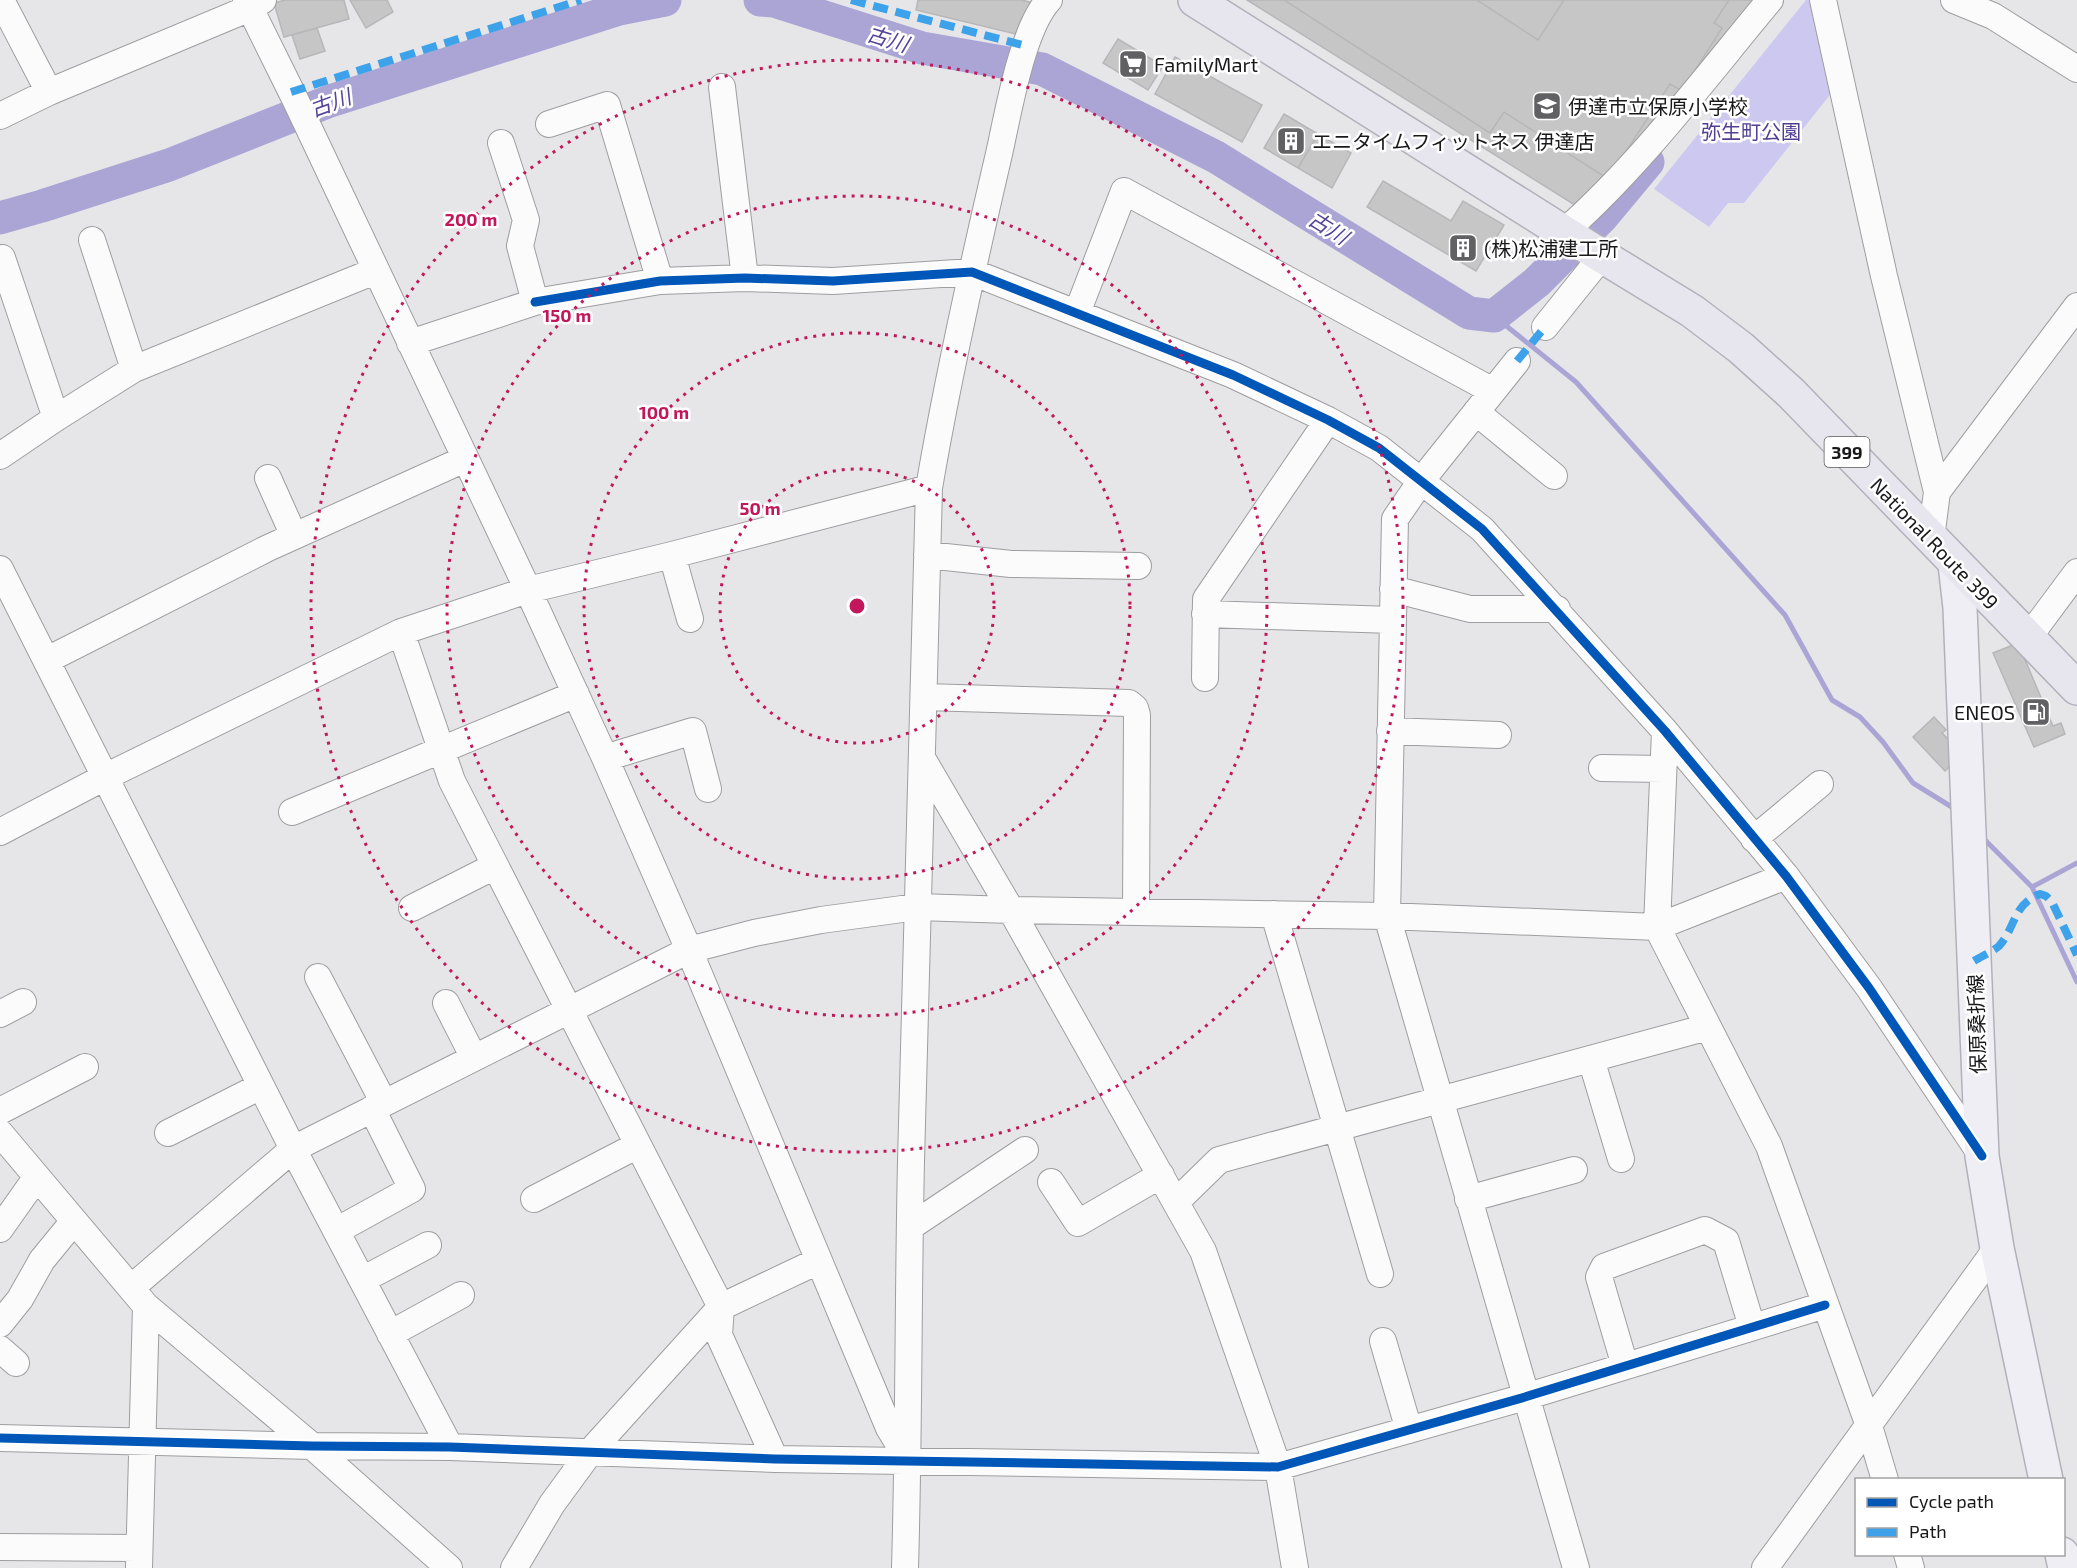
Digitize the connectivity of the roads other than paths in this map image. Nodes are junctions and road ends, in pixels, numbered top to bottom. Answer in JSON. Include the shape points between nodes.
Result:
{"nodes":[{"id":1,"x":1,"y":0,"type":"edge"},
{"id":2,"x":1049,"y":0,"type":"edge"},
{"id":3,"x":1195,"y":0,"type":"edge"},
{"id":4,"x":1770,"y":0,"type":"edge"},
{"id":5,"x":1823,"y":0,"type":"edge"},
{"id":6,"x":1954,"y":0,"type":"edge"},
{"id":7,"x":253,"y":3,"type":"edge"},
{"id":8,"x":2000,"y":8,"type":"edge"},
{"id":9,"x":2077,"y":69,"type":"edge"},
{"id":10,"x":722,"y":87,"type":"dead end"},
{"id":11,"x":49,"y":92,"type":"junction"},
{"id":12,"x":0,"y":116,"type":"edge"},
{"id":13,"x":549,"y":124,"type":"dead end"},
{"id":14,"x":501,"y":143,"type":"dead end"},
{"id":15,"x":93,"y":240,"type":"dead end"},
{"id":16,"x":1582,"y":243,"type":"junction"},
{"id":17,"x":2,"y":258,"type":"dead end"},
{"id":18,"x":375,"y":271,"type":"junction"},
{"id":19,"x":972,"y":272,"type":"junction"},
{"id":20,"x":745,"y":278,"type":"junction"},
{"id":21,"x":660,"y":281,"type":"junction"},
{"id":22,"x":535,"y":302,"type":"junction"},
{"id":23,"x":2076,"y":308,"type":"edge"},
{"id":24,"x":1077,"y":313,"type":"junction"},
{"id":25,"x":1545,"y":327,"type":"dead end"},
{"id":26,"x":410,"y":343,"type":"junction"},
{"id":27,"x":1518,"y":361,"type":"dead end"},
{"id":28,"x":134,"y":369,"type":"junction"},
{"id":29,"x":1493,"y":392,"type":"junction"},
{"id":30,"x":1476,"y":412,"type":"junction"},
{"id":31,"x":56,"y":418,"type":"junction"},
{"id":32,"x":1328,"y":420,"type":"junction"},
{"id":33,"x":0,"y":456,"type":"edge"},
{"id":34,"x":465,"y":459,"type":"junction"},
{"id":35,"x":1554,"y":476,"type":"dead end"},
{"id":36,"x":268,"y":478,"type":"dead end"},
{"id":37,"x":1422,"y":481,"type":"junction"},
{"id":38,"x":929,"y":488,"type":"junction"},
{"id":39,"x":1937,"y":492,"type":"junction"},
{"id":40,"x":294,"y":536,"type":"junction"},
{"id":41,"x":1930,"y":538,"type":"junction"},
{"id":42,"x":672,"y":555,"type":"junction"},
{"id":43,"x":927,"y":555,"type":"junction"},
{"id":44,"x":1955,"y":564,"type":"junction"},
{"id":45,"x":1138,"y":566,"type":"dead end"},
{"id":46,"x":0,"y":569,"type":"edge"},
{"id":47,"x":2077,"y":572,"type":"edge"},
{"id":48,"x":1394,"y":589,"type":"junction"},
{"id":49,"x":528,"y":590,"type":"junction"},
{"id":50,"x":1557,"y":609,"type":"junction"},
{"id":51,"x":1205,"y":614,"type":"junction"},
{"id":52,"x":690,"y":619,"type":"dead end"},
{"id":53,"x":1393,"y":620,"type":"junction"},
{"id":54,"x":400,"y":632,"type":"junction"},
{"id":55,"x":2028,"y":638,"type":"junction"},
{"id":56,"x":47,"y":660,"type":"junction"},
{"id":57,"x":1205,"y":678,"type":"dead end"},
{"id":58,"x":2077,"y":688,"type":"edge"},
{"id":59,"x":576,"y":694,"type":"junction"},
{"id":60,"x":924,"y":697,"type":"junction"},
{"id":61,"x":1390,"y":731,"type":"junction"},
{"id":62,"x":1665,"y":731,"type":"junction"},
{"id":63,"x":1498,"y":735,"type":"dead end"},
{"id":64,"x":441,"y":750,"type":"junction"},
{"id":65,"x":605,"y":758,"type":"junction"},
{"id":66,"x":922,"y":758,"type":"junction"},
{"id":67,"x":1602,"y":768,"type":"dead end"},
{"id":68,"x":1663,"y":770,"type":"junction"},
{"id":69,"x":105,"y":777,"type":"junction"},
{"id":70,"x":1820,"y":784,"type":"dead end"},
{"id":71,"x":708,"y":789,"type":"dead end"},
{"id":72,"x":292,"y":812,"type":"dead end"},
{"id":73,"x":0,"y":832,"type":"edge"},
{"id":74,"x":1754,"y":839,"type":"junction"},
{"id":75,"x":495,"y":866,"type":"junction"},
{"id":76,"x":1786,"y":876,"type":"junction"},
{"id":77,"x":917,"y":907,"type":"junction"},
{"id":78,"x":412,"y":908,"type":"dead end"},
{"id":79,"x":1011,"y":910,"type":"junction"},
{"id":80,"x":1136,"y":912,"type":"junction"},
{"id":81,"x":1274,"y":914,"type":"junction"},
{"id":82,"x":1387,"y":916,"type":"junction"},
{"id":83,"x":1657,"y":927,"type":"junction"},
{"id":84,"x":689,"y":950,"type":"junction"},
{"id":85,"x":318,"y":977,"type":"dead end"},
{"id":86,"x":22,"y":1002,"type":"dead end"},
{"id":87,"x":446,"y":1003,"type":"dead end"},
{"id":88,"x":569,"y":1010,"type":"junction"},
{"id":89,"x":0,"y":1014,"type":"edge"},
{"id":90,"x":1708,"y":1027,"type":"junction"},
{"id":91,"x":474,"y":1058,"type":"junction"},
{"id":92,"x":1591,"y":1059,"type":"junction"},
{"id":93,"x":85,"y":1067,"type":"dead end"},
{"id":94,"x":261,"y":1086,"type":"junction"},
{"id":95,"x":1440,"y":1100,"type":"junction"},
{"id":96,"x":378,"y":1106,"type":"junction"},
{"id":97,"x":0,"y":1111,"type":"edge"},
{"id":98,"x":1337,"y":1128,"type":"junction"},
{"id":99,"x":0,"y":1133,"type":"edge"},
{"id":100,"x":168,"y":1133,"type":"dead end"},
{"id":101,"x":638,"y":1145,"type":"junction"},
{"id":102,"x":293,"y":1149,"type":"junction"},
{"id":103,"x":1025,"y":1150,"type":"dead end"},
{"id":104,"x":1983,"y":1156,"type":"junction"},
{"id":105,"x":1621,"y":1160,"type":"dead end"},
{"id":106,"x":1574,"y":1170,"type":"dead end"},
{"id":107,"x":1161,"y":1175,"type":"junction"},
{"id":108,"x":36,"y":1178,"type":"junction"},
{"id":109,"x":1051,"y":1182,"type":"dead end"},
{"id":110,"x":534,"y":1199,"type":"dead end"},
{"id":111,"x":1468,"y":1199,"type":"junction"},
{"id":112,"x":1176,"y":1202,"type":"junction"},
{"id":113,"x":74,"y":1221,"type":"junction"},
{"id":114,"x":910,"y":1227,"type":"junction"},
{"id":115,"x":0,"y":1229,"type":"edge"},
{"id":116,"x":336,"y":1231,"type":"junction"},
{"id":117,"x":429,"y":1245,"type":"dead end"},
{"id":118,"x":1997,"y":1248,"type":"junction"},
{"id":119,"x":818,"y":1261,"type":"junction"},
{"id":120,"x":1380,"y":1274,"type":"dead end"},
{"id":121,"x":362,"y":1280,"type":"junction"},
{"id":122,"x":461,"y":1295,"type":"dead end"},
{"id":123,"x":138,"y":1297,"type":"junction"},
{"id":124,"x":1825,"y":1305,"type":"junction"},
{"id":125,"x":721,"y":1307,"type":"junction"},
{"id":126,"x":0,"y":1324,"type":"edge"},
{"id":127,"x":1752,"y":1327,"type":"junction"},
{"id":128,"x":390,"y":1334,"type":"junction"},
{"id":129,"x":1383,"y":1341,"type":"dead end"},
{"id":130,"x":1625,"y":1366,"type":"junction"},
{"id":131,"x":1525,"y":1397,"type":"junction"},
{"id":132,"x":1869,"y":1426,"type":"junction"},
{"id":133,"x":1409,"y":1430,"type":"junction"},
{"id":134,"x":0,"y":1438,"type":"edge"},
{"id":135,"x":141,"y":1441,"type":"junction"},
{"id":136,"x":312,"y":1446,"type":"junction"},
{"id":137,"x":450,"y":1447,"type":"junction"},
{"id":138,"x":590,"y":1452,"type":"junction"},
{"id":139,"x":775,"y":1459,"type":"junction"},
{"id":140,"x":909,"y":1461,"type":"junction"},
{"id":141,"x":1278,"y":1467,"type":"junction"},
{"id":142,"x":1885,"y":1478,"type":"edge"},
{"id":143,"x":2046,"y":1478,"type":"edge"},
{"id":144,"x":0,"y":1547,"type":"edge"},
{"id":145,"x":139,"y":1558,"type":"edge"},
{"id":146,"x":449,"y":1568,"type":"edge"},
{"id":147,"x":514,"y":1568,"type":"edge"},
{"id":148,"x":905,"y":1568,"type":"edge"},
{"id":149,"x":1294,"y":1568,"type":"edge"},
{"id":150,"x":1576,"y":1568,"type":"edge"},
{"id":151,"x":1765,"y":1568,"type":"edge"}],
"edges":[{"from":1,"to":11,"type":"street"},
{"from":2,"to":19,"type":"street","via":[[1041,9],[1024,51]]},
{"from":3,"to":16,"type":"highway","name":"National Route 399","number":"399"},
{"from":4,"to":16,"type":"street","via":[[1596,203]]},
{"from":5,"to":39,"type":"street"},
{"from":6,"to":8,"type":"street"},
{"from":7,"to":11,"type":"street"},
{"from":7,"to":18,"type":"street"},
{"from":8,"to":9,"type":"street"},
{"from":10,"to":20,"type":"street"},
{"from":11,"to":12,"type":"street"},
{"from":13,"to":21,"type":"street","via":[[607,105]]},
{"from":14,"to":22,"type":"street","via":[[525,220],[520,246]]},
{"from":15,"to":28,"type":"street"},
{"from":16,"to":25,"type":"street"},
{"from":16,"to":41,"type":"highway","name":"National Route 399","number":"399","via":[[1692,311],[1741,348],[1791,393]]},
{"from":17,"to":31,"type":"street"},
{"from":18,"to":26,"type":"street"},
{"from":18,"to":28,"type":"street"},
{"from":19,"to":20,"type":"street","via":[[833,281]]},
{"from":19,"to":24,"type":"street"},
{"from":19,"to":38,"type":"street"},
{"from":20,"to":21,"type":"street"},
{"from":21,"to":22,"type":"street"},
{"from":22,"to":26,"type":"street"},
{"from":23,"to":39,"type":"street"},
{"from":24,"to":29,"type":"street","via":[[1124,191]]},
{"from":24,"to":32,"type":"street","via":[[1233,375]]},
{"from":26,"to":34,"type":"street"},
{"from":27,"to":29,"type":"street"},
{"from":28,"to":31,"type":"street"},
{"from":29,"to":30,"type":"street"},
{"from":30,"to":35,"type":"street"},
{"from":30,"to":37,"type":"street"},
{"from":31,"to":33,"type":"street"},
{"from":32,"to":37,"type":"street","via":[[1379,448]]},
{"from":32,"to":51,"type":"street","via":[[1206,599]]},
{"from":34,"to":40,"type":"street"},
{"from":34,"to":49,"type":"street"},
{"from":36,"to":40,"type":"street"},
{"from":37,"to":48,"type":"street","via":[[1395,519]]},
{"from":37,"to":50,"type":"street","via":[[1482,528]]},
{"from":38,"to":42,"type":"street"},
{"from":38,"to":43,"type":"street"},
{"from":39,"to":41,"type":"street"},
{"from":40,"to":56,"type":"street"},
{"from":41,"to":44,"type":"highway","name":"National Route 399","number":"399"},
{"from":42,"to":49,"type":"street"},
{"from":42,"to":52,"type":"street"},
{"from":43,"to":45,"type":"street","via":[[1011,564]]},
{"from":43,"to":60,"type":"street"},
{"from":44,"to":55,"type":"highway","name":"National Route 399","number":"399"},
{"from":44,"to":104,"type":"main road","name":"保原桑折線"},
{"from":46,"to":56,"type":"street"},
{"from":47,"to":55,"type":"street"},
{"from":48,"to":50,"type":"street","via":[[1470,609]]},
{"from":48,"to":53,"type":"street"},
{"from":49,"to":54,"type":"street"},
{"from":49,"to":59,"type":"street"},
{"from":50,"to":62,"type":"street"},
{"from":51,"to":53,"type":"street"},
{"from":51,"to":57,"type":"street"},
{"from":53,"to":61,"type":"street"},
{"from":54,"to":64,"type":"street"},
{"from":54,"to":69,"type":"street"},
{"from":55,"to":58,"type":"highway","name":"National Route 399","number":"399"},
{"from":56,"to":69,"type":"street"},
{"from":59,"to":64,"type":"street"},
{"from":59,"to":65,"type":"street"},
{"from":60,"to":66,"type":"street"},
{"from":60,"to":80,"type":"street","via":[[1129,703],[1135,708]]},
{"from":61,"to":63,"type":"street"},
{"from":61,"to":82,"type":"street"},
{"from":62,"to":68,"type":"street"},
{"from":62,"to":74,"type":"street"},
{"from":64,"to":72,"type":"street"},
{"from":64,"to":75,"type":"street","via":[[452,781]]},
{"from":65,"to":71,"type":"street","via":[[693,731]]},
{"from":65,"to":84,"type":"street"},
{"from":66,"to":77,"type":"street"},
{"from":66,"to":79,"type":"street"},
{"from":67,"to":68,"type":"street"},
{"from":68,"to":83,"type":"street"},
{"from":69,"to":73,"type":"street"},
{"from":69,"to":94,"type":"street"},
{"from":70,"to":74,"type":"street"},
{"from":74,"to":76,"type":"street"},
{"from":75,"to":78,"type":"street"},
{"from":75,"to":88,"type":"street"},
{"from":76,"to":83,"type":"street"},
{"from":76,"to":104,"type":"street","via":[[1869,988]]},
{"from":77,"to":79,"type":"street"},
{"from":77,"to":84,"type":"street","via":[[810,922]]},
{"from":77,"to":114,"type":"street"},
{"from":79,"to":80,"type":"street"},
{"from":79,"to":107,"type":"street"},
{"from":80,"to":81,"type":"street"},
{"from":81,"to":82,"type":"street"},
{"from":81,"to":98,"type":"street"},
{"from":82,"to":83,"type":"street"},
{"from":82,"to":95,"type":"street"},
{"from":83,"to":90,"type":"street"},
{"from":84,"to":88,"type":"street"},
{"from":84,"to":119,"type":"street"},
{"from":85,"to":96,"type":"street"},
{"from":86,"to":89,"type":"street"},
{"from":87,"to":91,"type":"street"},
{"from":88,"to":91,"type":"street"},
{"from":88,"to":101,"type":"street"},
{"from":90,"to":92,"type":"street"},
{"from":90,"to":124,"type":"street","via":[[1769,1146]]},
{"from":91,"to":96,"type":"street"},
{"from":92,"to":95,"type":"street"},
{"from":92,"to":105,"type":"street"},
{"from":93,"to":97,"type":"street"},
{"from":94,"to":100,"type":"street"},
{"from":94,"to":102,"type":"street"},
{"from":95,"to":98,"type":"street"},
{"from":95,"to":111,"type":"street"},
{"from":96,"to":102,"type":"street"},
{"from":96,"to":116,"type":"street","via":[[412,1189]]},
{"from":98,"to":112,"type":"street","via":[[1219,1160]]},
{"from":98,"to":120,"type":"street"},
{"from":99,"to":108,"type":"street"},
{"from":101,"to":110,"type":"street"},
{"from":101,"to":125,"type":"street"},
{"from":102,"to":116,"type":"street"},
{"from":102,"to":123,"type":"street"},
{"from":103,"to":114,"type":"street"},
{"from":104,"to":118,"type":"main road","name":"保原桑折線"},
{"from":106,"to":111,"type":"street"},
{"from":107,"to":109,"type":"street","via":[[1078,1223]]},
{"from":107,"to":112,"type":"street"},
{"from":108,"to":113,"type":"street"},
{"from":108,"to":115,"type":"street"},
{"from":111,"to":131,"type":"street"},
{"from":112,"to":141,"type":"street","via":[[1203,1251]]},
{"from":113,"to":123,"type":"street"},
{"from":113,"to":126,"type":"street","via":[[42,1260],[20,1299]]},
{"from":114,"to":140,"type":"street"},
{"from":116,"to":121,"type":"street"},
{"from":117,"to":121,"type":"street"},
{"from":118,"to":132,"type":"street"},
{"from":118,"to":143,"type":"main road","name":"保原桑折線"},
{"from":119,"to":125,"type":"street"},
{"from":119,"to":140,"type":"street","via":[[889,1428]]},
{"from":121,"to":128,"type":"street"},
{"from":122,"to":128,"type":"street"},
{"from":123,"to":135,"type":"street"},
{"from":123,"to":136,"type":"street"},
{"from":124,"to":127,"type":"street"},
{"from":124,"to":132,"type":"street"},
{"from":125,"to":138,"type":"street"},
{"from":125,"to":139,"type":"street","via":[[719,1335]]},
{"from":127,"to":130,"type":"street"},
{"from":127,"to":130,"type":"street","via":[[1726,1241],[1705,1230],[1604,1266],[1599,1277]]},
{"from":128,"to":137,"type":"street"},
{"from":129,"to":133,"type":"street"},
{"from":130,"to":131,"type":"street"},
{"from":131,"to":133,"type":"street"},
{"from":131,"to":150,"type":"street"},
{"from":132,"to":142,"type":"street"},
{"from":132,"to":151,"type":"street"},
{"from":133,"to":141,"type":"street"},
{"from":134,"to":135,"type":"street"},
{"from":135,"to":136,"type":"street"},
{"from":135,"to":145,"type":"street"},
{"from":136,"to":137,"type":"street"},
{"from":136,"to":146,"type":"street"},
{"from":137,"to":138,"type":"street"},
{"from":138,"to":139,"type":"street"},
{"from":138,"to":147,"type":"street","via":[[552,1504]]},
{"from":139,"to":140,"type":"street"},
{"from":140,"to":141,"type":"street"},
{"from":140,"to":148,"type":"street"},
{"from":141,"to":149,"type":"street"},
{"from":144,"to":145,"type":"street"}]}
